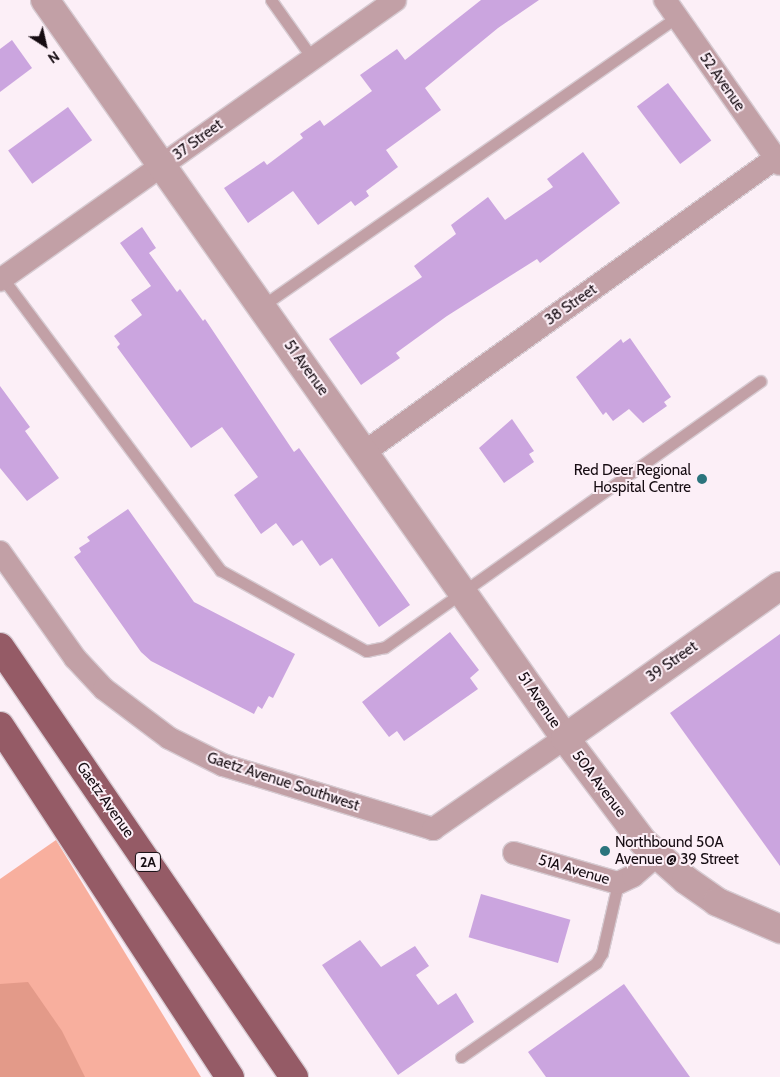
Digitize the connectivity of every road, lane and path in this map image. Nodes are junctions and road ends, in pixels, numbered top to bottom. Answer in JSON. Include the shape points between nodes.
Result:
{"nodes":[{"id":1,"x":45,"y":0,"type":"edge"},
{"id":2,"x":271,"y":0,"type":"edge"},
{"id":3,"x":395,"y":0,"type":"edge"},
{"id":4,"x":671,"y":9,"type":"edge"},
{"id":5,"x":312,"y":58,"type":"junction"},
{"id":6,"x":778,"y":161,"type":"edge"},
{"id":7,"x":163,"y":165,"type":"junction"},
{"id":8,"x":1,"y":278,"type":"edge"},
{"id":9,"x":262,"y":306,"type":"junction"},
{"id":10,"x":760,"y":380,"type":"dead end"},
{"id":11,"x":366,"y":451,"type":"junction"},
{"id":12,"x":0,"y":552,"type":"edge"},
{"id":13,"x":780,"y":586,"type":"edge"},
{"id":14,"x":464,"y":590,"type":"junction"},
{"id":15,"x":0,"y":647,"type":"edge"},
{"id":16,"x":0,"y":726,"type":"edge"},
{"id":17,"x":565,"y":738,"type":"junction"},
{"id":18,"x":514,"y":853,"type":"dead end"},
{"id":19,"x":656,"y":856,"type":"junction"},
{"id":20,"x":618,"y":883,"type":"junction"},
{"id":21,"x":780,"y":929,"type":"edge"},
{"id":22,"x":461,"y":1058,"type":"dead end"},
{"id":23,"x":230,"y":1077,"type":"edge"},
{"id":24,"x":294,"y":1077,"type":"edge"}],
"edges":[{"from":1,"to":7,"type":"street","name":"51 Avenue"},
{"from":2,"to":5,"type":"lane"},
{"from":3,"to":5,"type":"street","name":"37 Street"},
{"from":4,"to":6,"type":"street","name":"52 Avenue"},
{"from":4,"to":9,"type":"lane"},
{"from":5,"to":7,"type":"street","name":"37 Street"},
{"from":6,"to":11,"type":"street","name":"38 Street"},
{"from":7,"to":8,"type":"street","name":"37 Street"},
{"from":7,"to":9,"type":"street","name":"51 Avenue"},
{"from":8,"to":14,"type":"lane","via":[[220,570],[366,651],[385,647]]},
{"from":9,"to":11,"type":"street","name":"51 Avenue"},
{"from":10,"to":14,"type":"lane"},
{"from":11,"to":14,"type":"street","name":"51 Avenue"},
{"from":12,"to":17,"type":"street","name":"Gaetz Avenue Southwest","via":[[75,658],[104,689],[169,738],[223,765],[433,829]]},
{"from":13,"to":17,"type":"street","name":"39 Street"},
{"from":14,"to":17,"type":"street","name":"51 Avenue"},
{"from":15,"to":24,"type":"main road","name":"Gaetz Avenue","number":"2A"},
{"from":16,"to":23,"type":"main road"},
{"from":17,"to":19,"type":"street","name":"50A Avenue"},
{"from":18,"to":20,"type":"street","name":"51A Avenue"},
{"from":19,"to":20,"type":"street","name":"51A Avenue","via":[[633,876]]},
{"from":19,"to":21,"type":"street","name":"50A Avenue","via":[[717,902]]},
{"from":20,"to":22,"type":"lane","via":[[602,953],[596,964]]}]}
